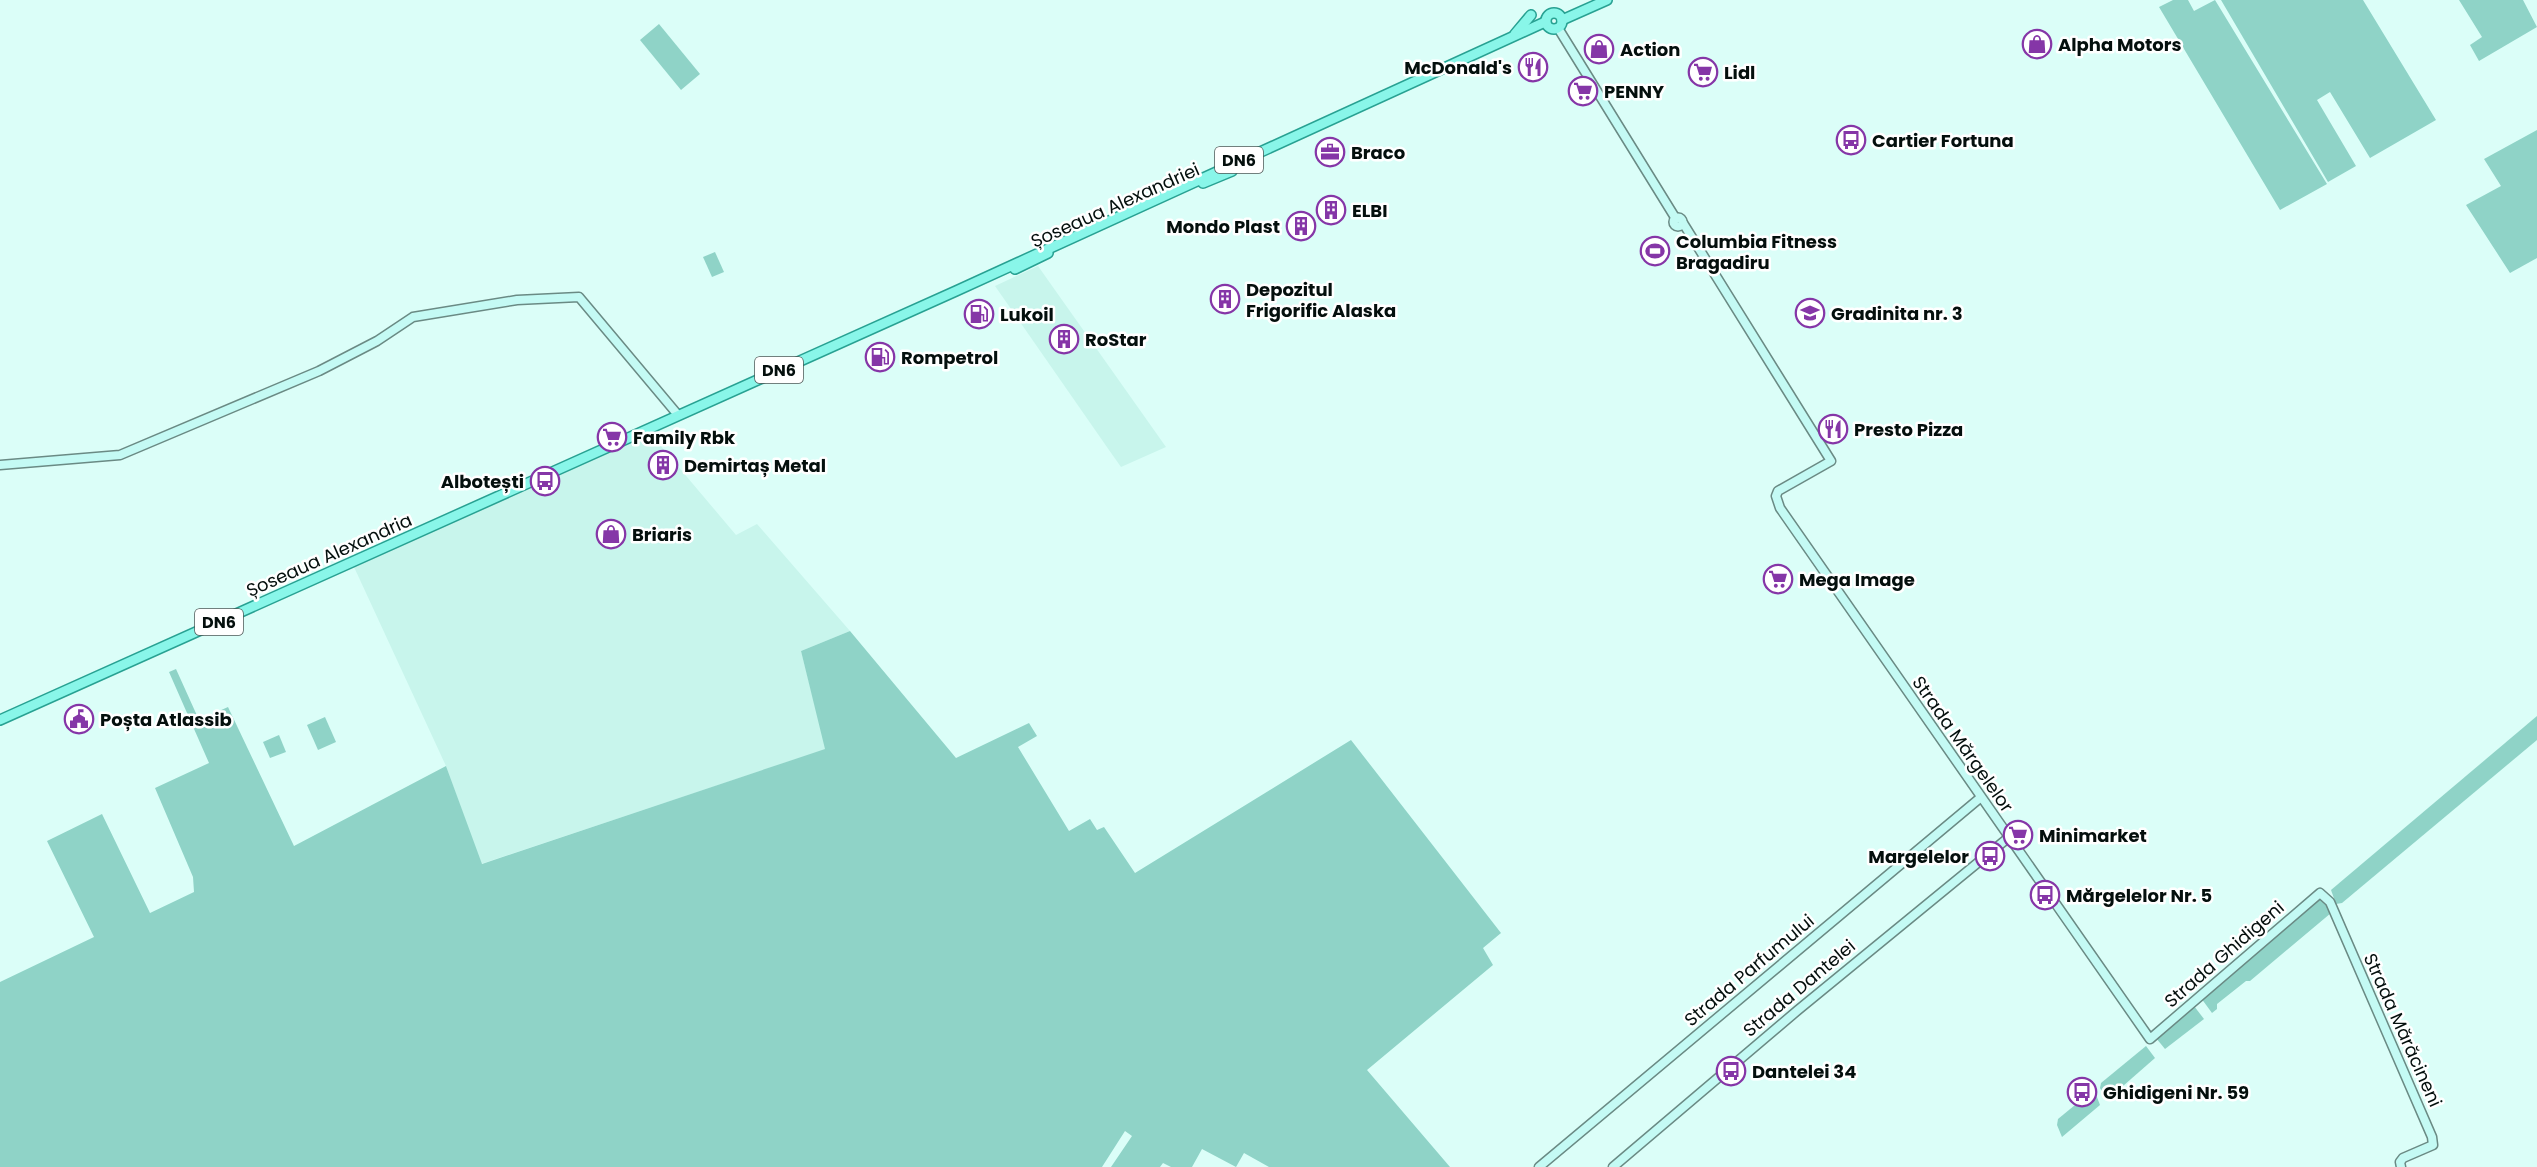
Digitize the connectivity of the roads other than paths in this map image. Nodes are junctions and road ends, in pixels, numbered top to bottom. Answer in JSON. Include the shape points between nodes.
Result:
{"nodes":[{"id":1,"x":1595,"y":0,"type":"edge"},
{"id":2,"x":1607,"y":0,"type":"edge"},
{"id":3,"x":1531,"y":15,"type":"dead end"},
{"id":4,"x":1560,"y":21,"type":"junction"},
{"id":5,"x":1546,"y":24,"type":"junction"},
{"id":6,"x":1513,"y":37,"type":"junction"},
{"id":7,"x":956,"y":291,"type":"junction"},
{"id":8,"x":675,"y":417,"type":"junction"},
{"id":9,"x":0,"y":465,"type":"edge"},
{"id":10,"x":0,"y":720,"type":"edge"},
{"id":11,"x":1980,"y":798,"type":"junction"},
{"id":12,"x":2008,"y":838,"type":"junction"},
{"id":13,"x":2320,"y":893,"type":"joint"},
{"id":14,"x":2150,"y":1039,"type":"joint"},
{"id":15,"x":1539,"y":1167,"type":"edge"},
{"id":16,"x":1613,"y":1167,"type":"edge"},
{"id":17,"x":2401,"y":1167,"type":"edge"}],
"edges":[{"from":1,"to":4,"type":"main road","number":"DN6"},
{"from":2,"to":4,"type":"main road","number":"DN6"},
{"from":3,"to":6,"type":"main road"},
{"from":4,"to":5,"type":"main road"},
{"from":4,"to":5,"type":"main road","number":"DN6","via":[[1550,13]]},
{"from":4,"to":11,"type":"street","name":"Strada Mărgelelor","via":[[1679,223],[1829,461],[1777,493],[1780,508]]},
{"from":5,"to":6,"type":"main road","name":"Șoseaua Alexandriei","number":"DN6"},
{"from":5,"to":7,"type":"main road","name":"Șoseaua Alexandriei","number":"DN6","via":[[1008,272]]},
{"from":6,"to":7,"type":"main road","name":"Șoseaua Alexandriei","number":"DN6"},
{"from":7,"to":8,"type":"main road","name":"Șoseaua Alexandriei","number":"DN6"},
{"from":8,"to":9,"type":"street","via":[[579,297],[557,297],[413,317],[377,341],[313,374],[117,456]]},
{"from":8,"to":10,"type":"main road","name":"Șoseaua Alexandria","number":"DN6"},
{"from":11,"to":12,"type":"street","name":"Strada Mărgelelor"},
{"from":11,"to":15,"type":"street","name":"Strada Parfumului"},
{"from":12,"to":14,"type":"street","name":"Strada Mărgelelor"},
{"from":12,"to":16,"type":"street","name":"Strada Dantelei"},
{"from":13,"to":14,"type":"street","name":"Strada Ghidigeni"},
{"from":13,"to":17,"type":"street","name":"Strada Mărăcineni","via":[[2330,902],[2432,1137],[2433,1145],[2403,1158]]}]}
